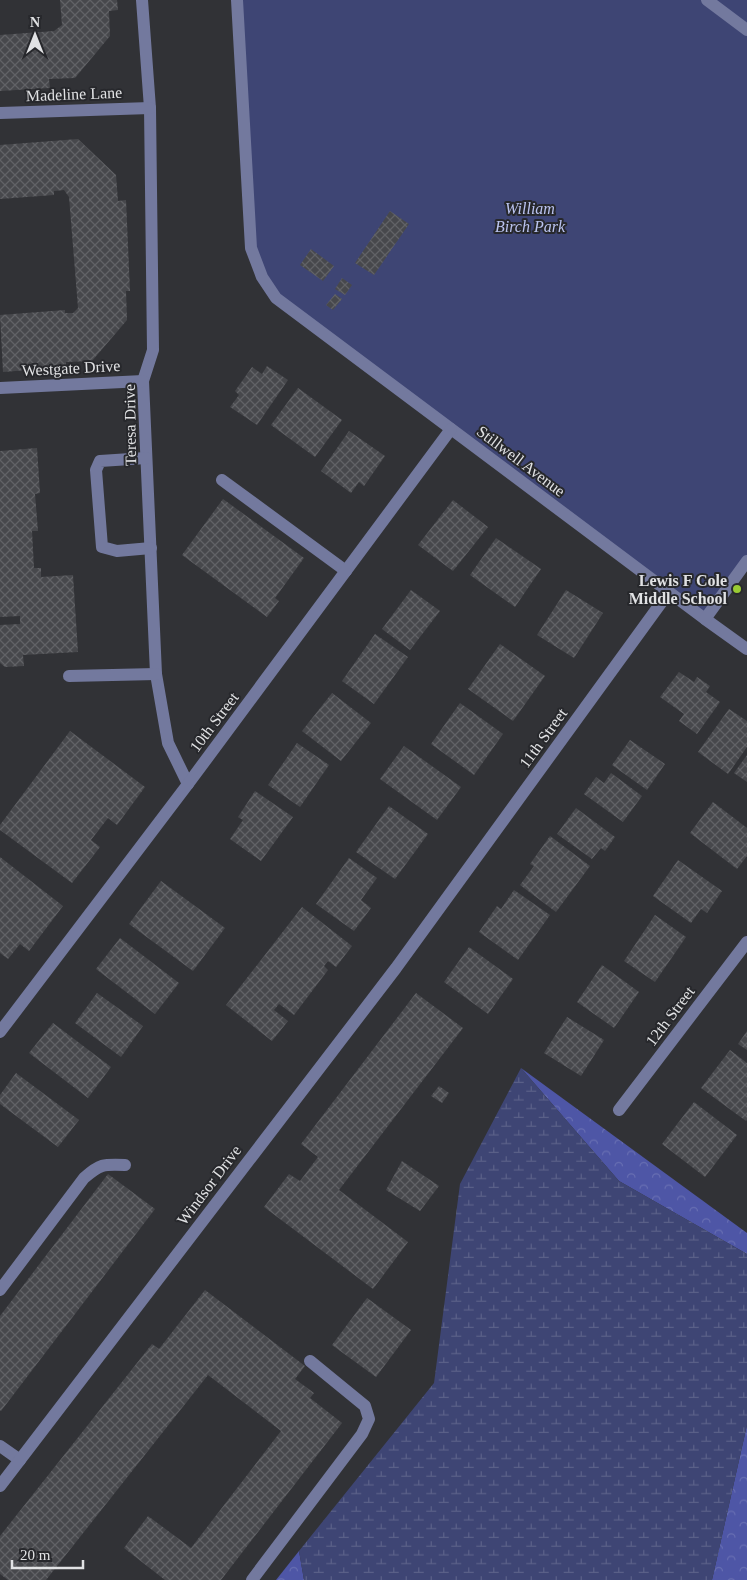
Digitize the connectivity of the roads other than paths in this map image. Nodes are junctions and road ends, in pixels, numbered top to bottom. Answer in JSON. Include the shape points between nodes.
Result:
{"nodes":[{"id":1,"x":142,"y":0,"type":"edge"},
{"id":2,"x":236,"y":0,"type":"edge"},
{"id":3,"x":707,"y":0,"type":"edge"},
{"id":4,"x":747,"y":30,"type":"edge"},
{"id":5,"x":150,"y":108,"type":"junction"},
{"id":6,"x":0,"y":113,"type":"edge"},
{"id":7,"x":143,"y":381,"type":"junction"},
{"id":8,"x":0,"y":388,"type":"edge"},
{"id":9,"x":452,"y":429,"type":"junction"},
{"id":10,"x":146,"y":458,"type":"junction"},
{"id":11,"x":222,"y":480,"type":"dead end"},
{"id":12,"x":151,"y":548,"type":"junction"},
{"id":13,"x":747,"y":561,"type":"edge"},
{"id":14,"x":346,"y":571,"type":"junction"},
{"id":15,"x":669,"y":592,"type":"junction"},
{"id":16,"x":705,"y":619,"type":"junction"},
{"id":17,"x":747,"y":649,"type":"edge"},
{"id":18,"x":156,"y":674,"type":"junction"},
{"id":19,"x":69,"y":676,"type":"dead end"},
{"id":20,"x":188,"y":784,"type":"junction"},
{"id":21,"x":442,"y":903,"type":"joint"},
{"id":22,"x":747,"y":942,"type":"edge"},
{"id":23,"x":0,"y":1032,"type":"edge"},
{"id":24,"x":619,"y":1110,"type":"dead end"},
{"id":25,"x":124,"y":1166,"type":"dead end"},
{"id":26,"x":0,"y":1290,"type":"edge"},
{"id":27,"x":310,"y":1361,"type":"dead end"},
{"id":28,"x":0,"y":1446,"type":"edge"},
{"id":29,"x":20,"y":1460,"type":"junction"},
{"id":30,"x":0,"y":1486,"type":"edge"},
{"id":31,"x":252,"y":1580,"type":"edge"}],
"edges":[{"from":1,"to":5,"type":"street","name":"Teresa Drive"},
{"from":2,"to":9,"type":"street","name":"Stillwell Avenue","via":[[250,248],[262,277],[276,298]]},
{"from":3,"to":4,"type":"street"},
{"from":5,"to":6,"type":"street","name":"Madeline Lane"},
{"from":5,"to":7,"type":"street","name":"Teresa Drive","via":[[153,350]]},
{"from":7,"to":8,"type":"street","name":"Westgate Drive"},
{"from":7,"to":10,"type":"street","name":"Teresa Drive"},
{"from":9,"to":14,"type":"street","name":"10th Street"},
{"from":9,"to":15,"type":"street","name":"Stillwell Avenue"},
{"from":10,"to":12,"type":"street","name":"Teresa Drive"},
{"from":10,"to":12,"type":"street","via":[[100,461],[96,470],[102,547],[117,551]]},
{"from":11,"to":14,"type":"street"},
{"from":12,"to":18,"type":"street","name":"Teresa Drive"},
{"from":13,"to":16,"type":"street"},
{"from":14,"to":20,"type":"street","name":"10th Street"},
{"from":15,"to":16,"type":"street","name":"Stillwell Avenue"},
{"from":15,"to":21,"type":"street","name":"11th Street"},
{"from":16,"to":17,"type":"street","name":"Stillwell Avenue"},
{"from":18,"to":19,"type":"street"},
{"from":18,"to":20,"type":"street","name":"Teresa Drive","via":[[168,743]]},
{"from":20,"to":23,"type":"street","name":"10th Street"},
{"from":21,"to":29,"type":"street","name":"Windsor Drive","via":[[396,968]]},
{"from":22,"to":24,"type":"street","name":"12th Street"},
{"from":25,"to":26,"type":"street","via":[[97,1167],[84,1178]]},
{"from":27,"to":31,"type":"street","via":[[364,1406],[369,1419],[362,1434]]},
{"from":28,"to":29,"type":"street"},
{"from":29,"to":30,"type":"street","name":"Windsor Drive"}]}
